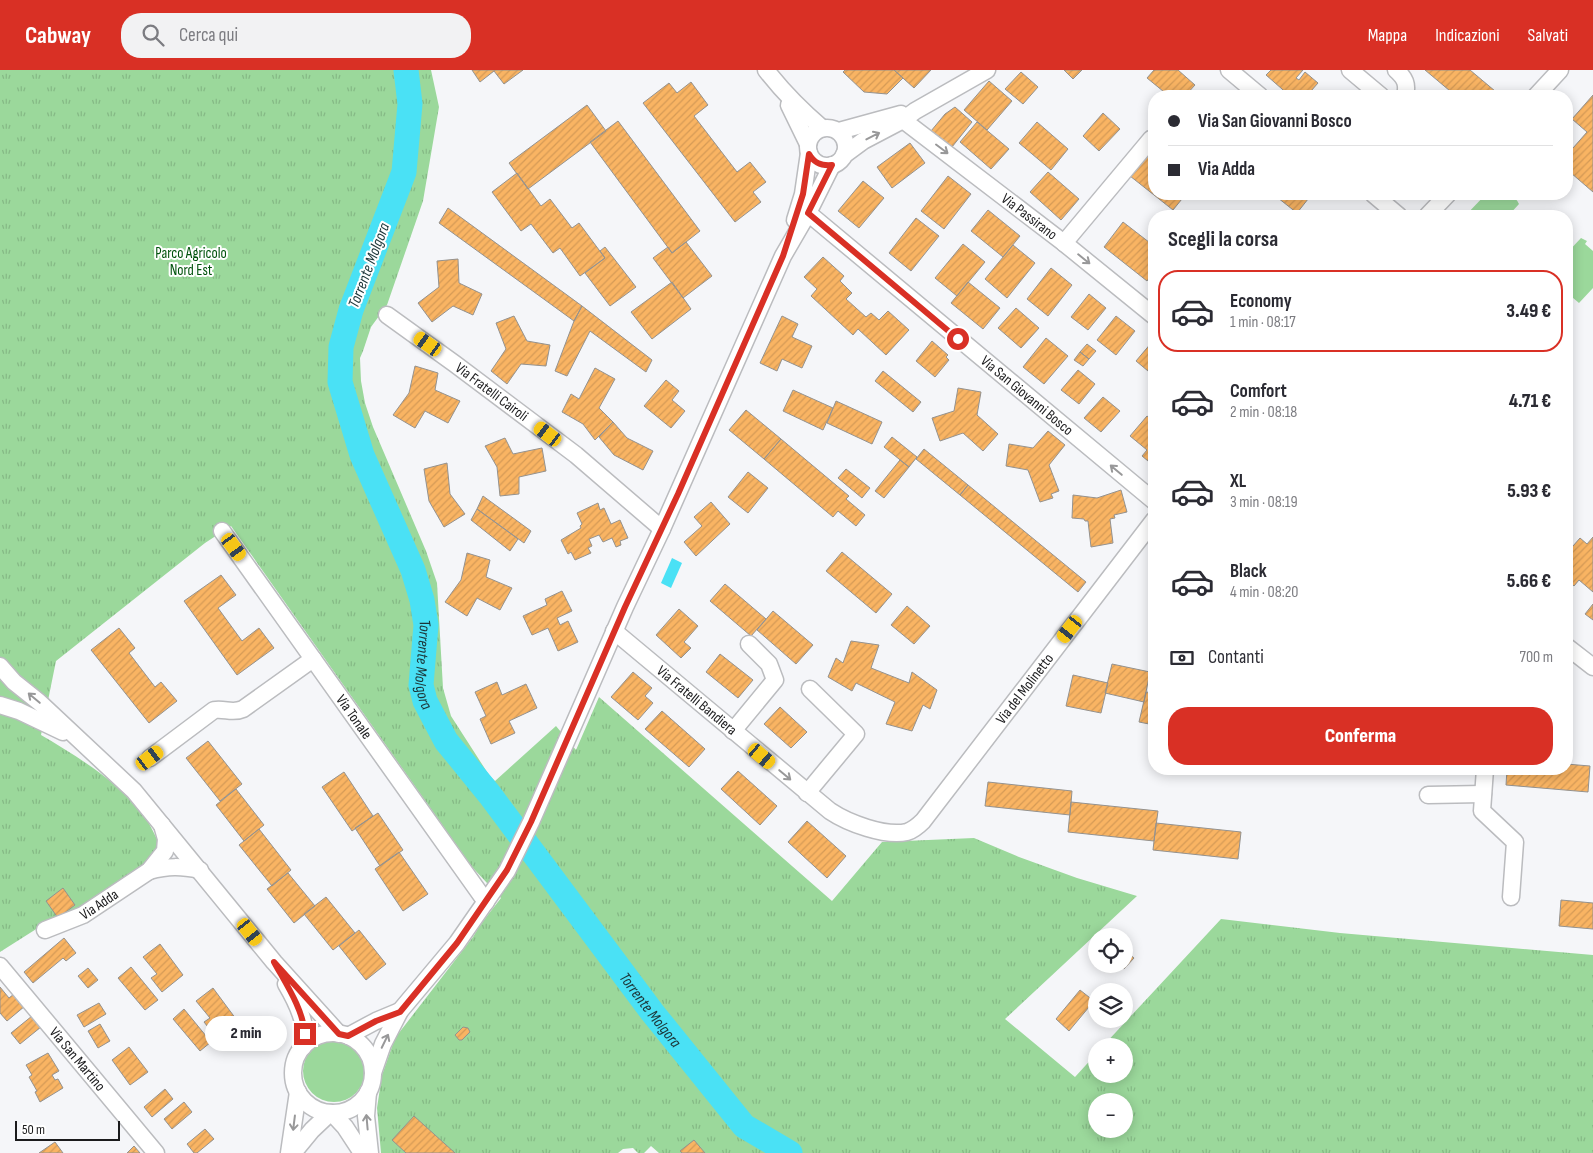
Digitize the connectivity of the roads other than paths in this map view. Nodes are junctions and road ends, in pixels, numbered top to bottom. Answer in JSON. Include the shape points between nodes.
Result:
{"nodes":[{"id":1,"x":766,"y":70,"type":"edge"},
{"id":2,"x":987,"y":70,"type":"edge"},
{"id":3,"x":1229,"y":70,"type":"edge"},
{"id":4,"x":1350,"y":70,"type":"edge"},
{"id":5,"x":1396,"y":70,"type":"edge"},
{"id":6,"x":1552,"y":73,"type":"edge"},
{"id":7,"x":779,"y":87,"type":"junction"},
{"id":8,"x":1253,"y":90,"type":"edge"},
{"id":9,"x":1374,"y":90,"type":"edge"},
{"id":10,"x":1406,"y":90,"type":"edge"},
{"id":11,"x":1540,"y":90,"type":"edge"},
{"id":12,"x":909,"y":116,"type":"junction"},
{"id":13,"x":822,"y":128,"type":"junction"},
{"id":14,"x":839,"y":131,"type":"junction"},
{"id":15,"x":1148,"y":143,"type":"edge"},
{"id":16,"x":808,"y":149,"type":"junction"},
{"id":17,"x":838,"y":160,"type":"junction"},
{"id":18,"x":1379,"y":200,"type":"edge"},
{"id":19,"x":1442,"y":200,"type":"edge"},
{"id":20,"x":1391,"y":210,"type":"edge"},
{"id":21,"x":1433,"y":210,"type":"edge"},
{"id":22,"x":808,"y":213,"type":"junction"},
{"id":23,"x":1064,"y":243,"type":"junction"},
{"id":24,"x":783,"y":256,"type":"junction"},
{"id":25,"x":1148,"y":311,"type":"edge"},
{"id":26,"x":387,"y":316,"type":"dead end"},
{"id":27,"x":1148,"y":496,"type":"edge"},
{"id":28,"x":1148,"y":528,"type":"edge"},
{"id":29,"x":662,"y":529,"type":"junction"},
{"id":30,"x":222,"y":531,"type":"dead end"},
{"id":31,"x":614,"y":631,"type":"junction"},
{"id":32,"x":749,"y":644,"type":"dead end"},
{"id":33,"x":1573,"y":656,"type":"edge"},
{"id":34,"x":313,"y":659,"type":"junction"},
{"id":35,"x":0,"y":666,"type":"edge"},
{"id":36,"x":1593,"y":667,"type":"edge"},
{"id":37,"x":810,"y":690,"type":"dead end"},
{"id":38,"x":0,"y":705,"type":"edge"},
{"id":39,"x":733,"y":732,"type":"junction"},
{"id":40,"x":82,"y":744,"type":"junction"},
{"id":41,"x":150,"y":758,"type":"dead end"},
{"id":42,"x":1485,"y":775,"type":"edge"},
{"id":43,"x":807,"y":793,"type":"junction"},
{"id":44,"x":1483,"y":794,"type":"junction"},
{"id":45,"x":1428,"y":795,"type":"dead end"},
{"id":46,"x":161,"y":824,"type":"junction"},
{"id":47,"x":910,"y":832,"type":"joint"},
{"id":48,"x":200,"y":870,"type":"junction"},
{"id":49,"x":148,"y":871,"type":"junction"},
{"id":50,"x":1511,"y":897,"type":"dead end"},
{"id":51,"x":486,"y":902,"type":"junction"},
{"id":52,"x":45,"y":930,"type":"dead end"},
{"id":53,"x":274,"y":962,"type":"junction"},
{"id":54,"x":0,"y":966,"type":"edge"},
{"id":55,"x":400,"y":1012,"type":"junction"},
{"id":56,"x":344,"y":1035,"type":"junction"},
{"id":57,"x":303,"y":1047,"type":"junction"},
{"id":58,"x":373,"y":1073,"type":"junction"},
{"id":59,"x":298,"y":1092,"type":"junction"},
{"id":60,"x":368,"y":1092,"type":"junction"},
{"id":61,"x":331,"y":1113,"type":"junction"},
{"id":62,"x":156,"y":1153,"type":"edge"},
{"id":63,"x":291,"y":1153,"type":"edge"},
{"id":64,"x":362,"y":1153,"type":"edge"},
{"id":65,"x":370,"y":1153,"type":"edge"}],
"edges":[{"from":1,"to":7,"type":"street"},
{"from":2,"to":12,"type":"street"},
{"from":3,"to":8,"type":"street"},
{"from":4,"to":9,"type":"street"},
{"from":5,"to":10,"type":"street","via":[[1403,76]]},
{"from":6,"to":11,"type":"street"},
{"from":7,"to":13,"type":"street"},
{"from":7,"to":16,"type":"street","via":[[797,119]]},
{"from":12,"to":14,"type":"street"},
{"from":17,"to":12,"type":"street","one_way":true,"via":[[863,141]]},
{"from":12,"to":23,"type":"street","name":"Via Passirano","one_way":true},
{"from":13,"to":14,"type":"street"},
{"from":13,"to":16,"type":"street","via":[[813,134]]},
{"from":14,"to":17,"type":"street","via":[[846,142]]},
{"from":15,"to":23,"type":"street"},
{"from":16,"to":17,"type":"street","via":[[811,158],[820,165]]},
{"from":16,"to":24,"type":"street","via":[[803,194]]},
{"from":17,"to":22,"type":"street"},
{"from":18,"to":20,"type":"street"},
{"from":19,"to":21,"type":"street"},
{"from":22,"to":24,"type":"street"},
{"from":27,"to":22,"type":"street","name":"Via San Giovanni Bosco","one_way":true},
{"from":23,"to":25,"type":"street","name":"Via Passirano","one_way":true},
{"from":24,"to":29,"type":"street"},
{"from":26,"to":29,"type":"street","name":"Via Fratelli Cairoli","via":[[576,455]]},
{"from":28,"to":47,"type":"street","name":"Via del Molinetto","via":[[924,821]]},
{"from":29,"to":31,"type":"street"},
{"from":30,"to":34,"type":"street","name":"Via Tonale"},
{"from":31,"to":39,"type":"street","name":"Via Fratelli Bandiera"},
{"from":31,"to":51,"type":"street","via":[[527,830]]},
{"from":32,"to":39,"type":"street","via":[[769,664],[775,680]]},
{"from":33,"to":36,"type":"street"},
{"from":34,"to":41,"type":"street","via":[[242,709],[235,712],[214,710]]},
{"from":34,"to":51,"type":"street","name":"Via Tonale"},
{"from":40,"to":35,"type":"street","one_way":true},
{"from":37,"to":43,"type":"street","via":[[856,734]]},
{"from":38,"to":40,"type":"street","via":[[42,722]]},
{"from":39,"to":43,"type":"street","name":"Via Fratelli Bandiera","one_way":true},
{"from":40,"to":46,"type":"street","via":[[124,780]]},
{"from":42,"to":44,"type":"street"},
{"from":43,"to":47,"type":"street","name":"Via Fratelli Bandiera","via":[[842,819],[863,827]]},
{"from":44,"to":45,"type":"street"},
{"from":44,"to":50,"type":"street","via":[[1482,811],[1515,842]]},
{"from":46,"to":48,"type":"street"},
{"from":46,"to":49,"type":"street","name":"Via Adda","via":[[166,839],[165,851]]},
{"from":48,"to":49,"type":"street","name":"Via Adda","via":[[170,866]]},
{"from":48,"to":53,"type":"street"},
{"from":49,"to":52,"type":"street","name":"Via Adda","via":[[83,915]]},
{"from":51,"to":55,"type":"street"},
{"from":53,"to":56,"type":"street"},
{"from":53,"to":57,"type":"street","via":[[303,1022]]},
{"from":54,"to":62,"type":"street","name":"Via San Martino"},
{"from":55,"to":56,"type":"street"},
{"from":58,"to":55,"type":"street","one_way":true,"via":[[383,1044]]},
{"from":56,"to":57,"type":"street","via":[[319,1036]]},
{"from":56,"to":58,"type":"street","via":[[367,1052]]},
{"from":57,"to":59,"type":"street","via":[[293,1071]]},
{"from":58,"to":60,"type":"street"},
{"from":59,"to":61,"type":"street","via":[[312,1107]]},
{"from":59,"to":63,"type":"street","one_way":true},
{"from":60,"to":61,"type":"street","via":[[355,1106]]},
{"from":65,"to":60,"type":"street","one_way":true,"via":[[366,1116]]},
{"from":61,"to":63,"type":"street"},
{"from":61,"to":64,"type":"street","via":[[345,1126]]}]}
